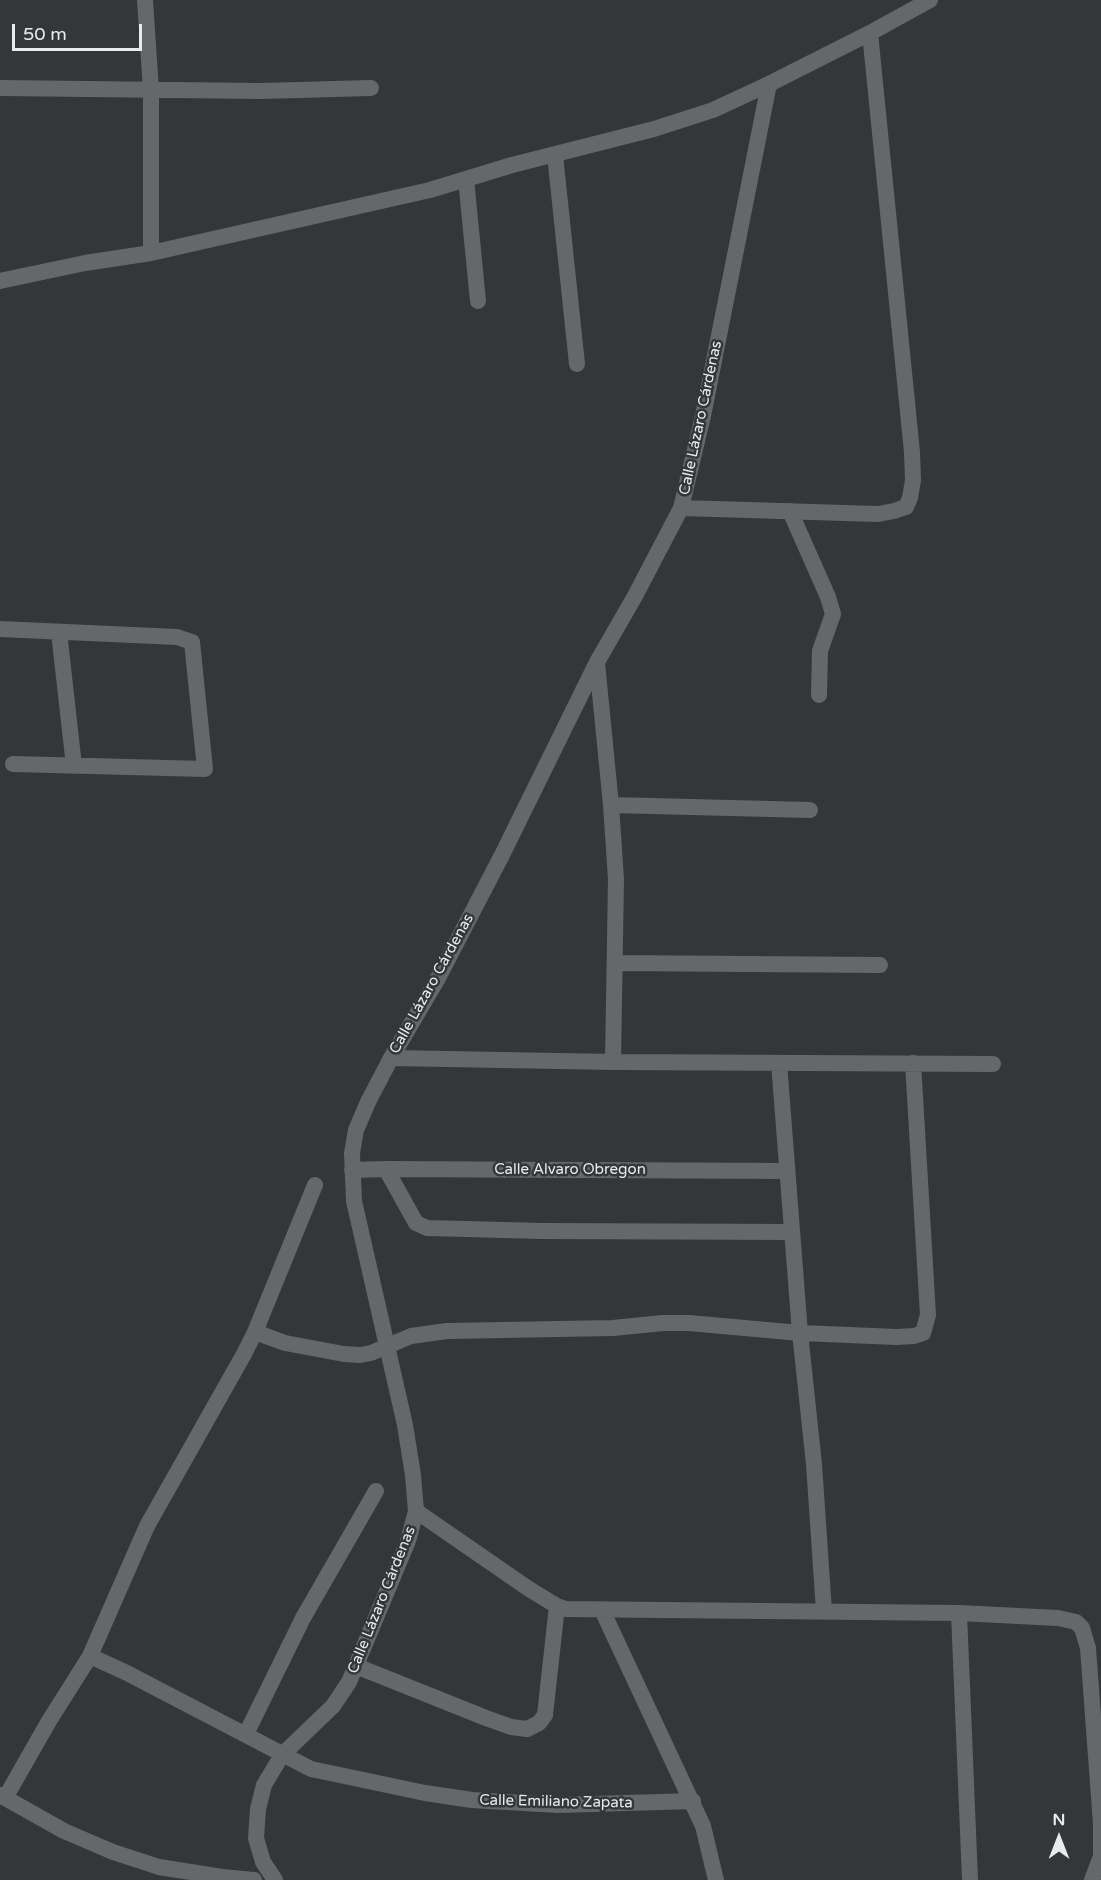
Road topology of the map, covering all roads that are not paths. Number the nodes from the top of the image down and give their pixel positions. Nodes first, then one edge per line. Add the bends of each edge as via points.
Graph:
1 (145, 0) edge
2 (930, 0) edge
3 (870, 33) junction
4 (769, 84) junction
5 (0, 88) edge
6 (371, 88) dead end
7 (151, 90) junction
8 (555, 154) junction
9 (466, 179) junction
10 (151, 253) junction
11 (0, 281) edge
12 (478, 301) dead end
13 (578, 364) dead end
14 (681, 508) junction
15 (790, 511) junction
16 (0, 629) edge
17 (59, 632) junction
18 (597, 662) junction
19 (819, 696) dead end
20 (13, 764) dead end
21 (74, 766) junction
22 (611, 806) junction
23 (810, 810) dead end
24 (616, 963) junction
25 (880, 965) dead end
26 (391, 1058) junction
27 (613, 1062) junction
28 (779, 1063) junction
29 (913, 1063) junction
30 (993, 1064) dead end
31 (386, 1169) junction
32 (352, 1170) junction
33 (787, 1172) junction
34 (315, 1185) dead end
35 (792, 1232) junction
36 (255, 1332) junction
37 (800, 1333) junction
38 (387, 1347) junction
39 (376, 1491) dead end
40 (416, 1511) junction
41 (557, 1606) junction
42 (602, 1610) junction
43 (824, 1611) junction
44 (959, 1612) junction
45 (90, 1656) junction
46 (356, 1666) junction
47 (246, 1734) junction
48 (282, 1755) junction
49 (3, 1796) edge
50 (693, 1801) junction
51 (254, 1880) edge
52 (275, 1880) edge
53 (716, 1880) edge
54 (970, 1880) edge
55 (1092, 1880) edge

1 - 7 street
2 - 3 street
3 - 4 street
3 - 15 street via 912,452 910,498 906,507 878,514
4 - 8 street via 712,110 654,129
4 - 14 street, Calle Lázaro Cárdenas
5 - 7 street
6 - 7 street
7 - 10 street
8 - 9 street
8 - 13 street
9 - 10 street
9 - 12 street
10 - 11 street via 85,262
14 - 15 street
14 - 18 street, Calle Lázaro Cárdenas
15 - 19 street via 833,614 820,651
16 - 17 street
17 - 21 street
17 - 21 street via 192,642 205,769
18 - 22 street
18 - 26 street, Calle Lázaro Cárdenas via 437,980
20 - 21 street
22 - 23 street
22 - 24 street
24 - 25 street
24 - 27 street
26 - 27 street
26 - 32 street, Calle Lázaro Cárdenas via 356,1130
27 - 28 street
28 - 29 street
28 - 33 street
29 - 30 street
29 - 37 street via 928,1315 923,1333 897,1337
31 - 32 street, Calle Alvaro Obregon
31 - 33 street, Calle Alvaro Obregon
31 - 35 street via 416,1223 427,1228
32 - 38 street, Calle Lázaro Cárdenas via 354,1201
33 - 35 street
34 - 36 street
35 - 37 street
36 - 38 street via 285,1343 344,1354 371,1353
36 - 45 street via 147,1526
37 - 38 street via 663,1323 612,1328 447,1331 411,1336
37 - 43 street
38 - 40 street, Calle Lázaro Cárdenas via 405,1425
39 - 47 street via 303,1618
40 - 41 street
40 - 46 street, Calle Lázaro Cárdenas via 408,1541
41 - 42 street
41 - 46 street via 544,1715 527,1729 486,1718
42 - 43 street
42 - 50 street
43 - 44 street
44 - 54 street
44 - 55 street via 1058,1618 1076,1622 1082,1628 1088,1648 1101,1824 1101,1856
45 - 47 street, Calle Emiliano Zapata
45 - 49 street
46 - 48 street, Calle Lázaro Cárdenas via 333,1706
47 - 48 street, Calle Emiliano Zapata
48 - 50 street, Calle Emiliano Zapata via 311,1769 472,1800 558,1804
48 - 52 street, Calle Lázaro Cárdenas via 264,1785 257,1819 256,1838 263,1862
49 - 51 street via 63,1831 113,1852 159,1867
50 - 53 street

